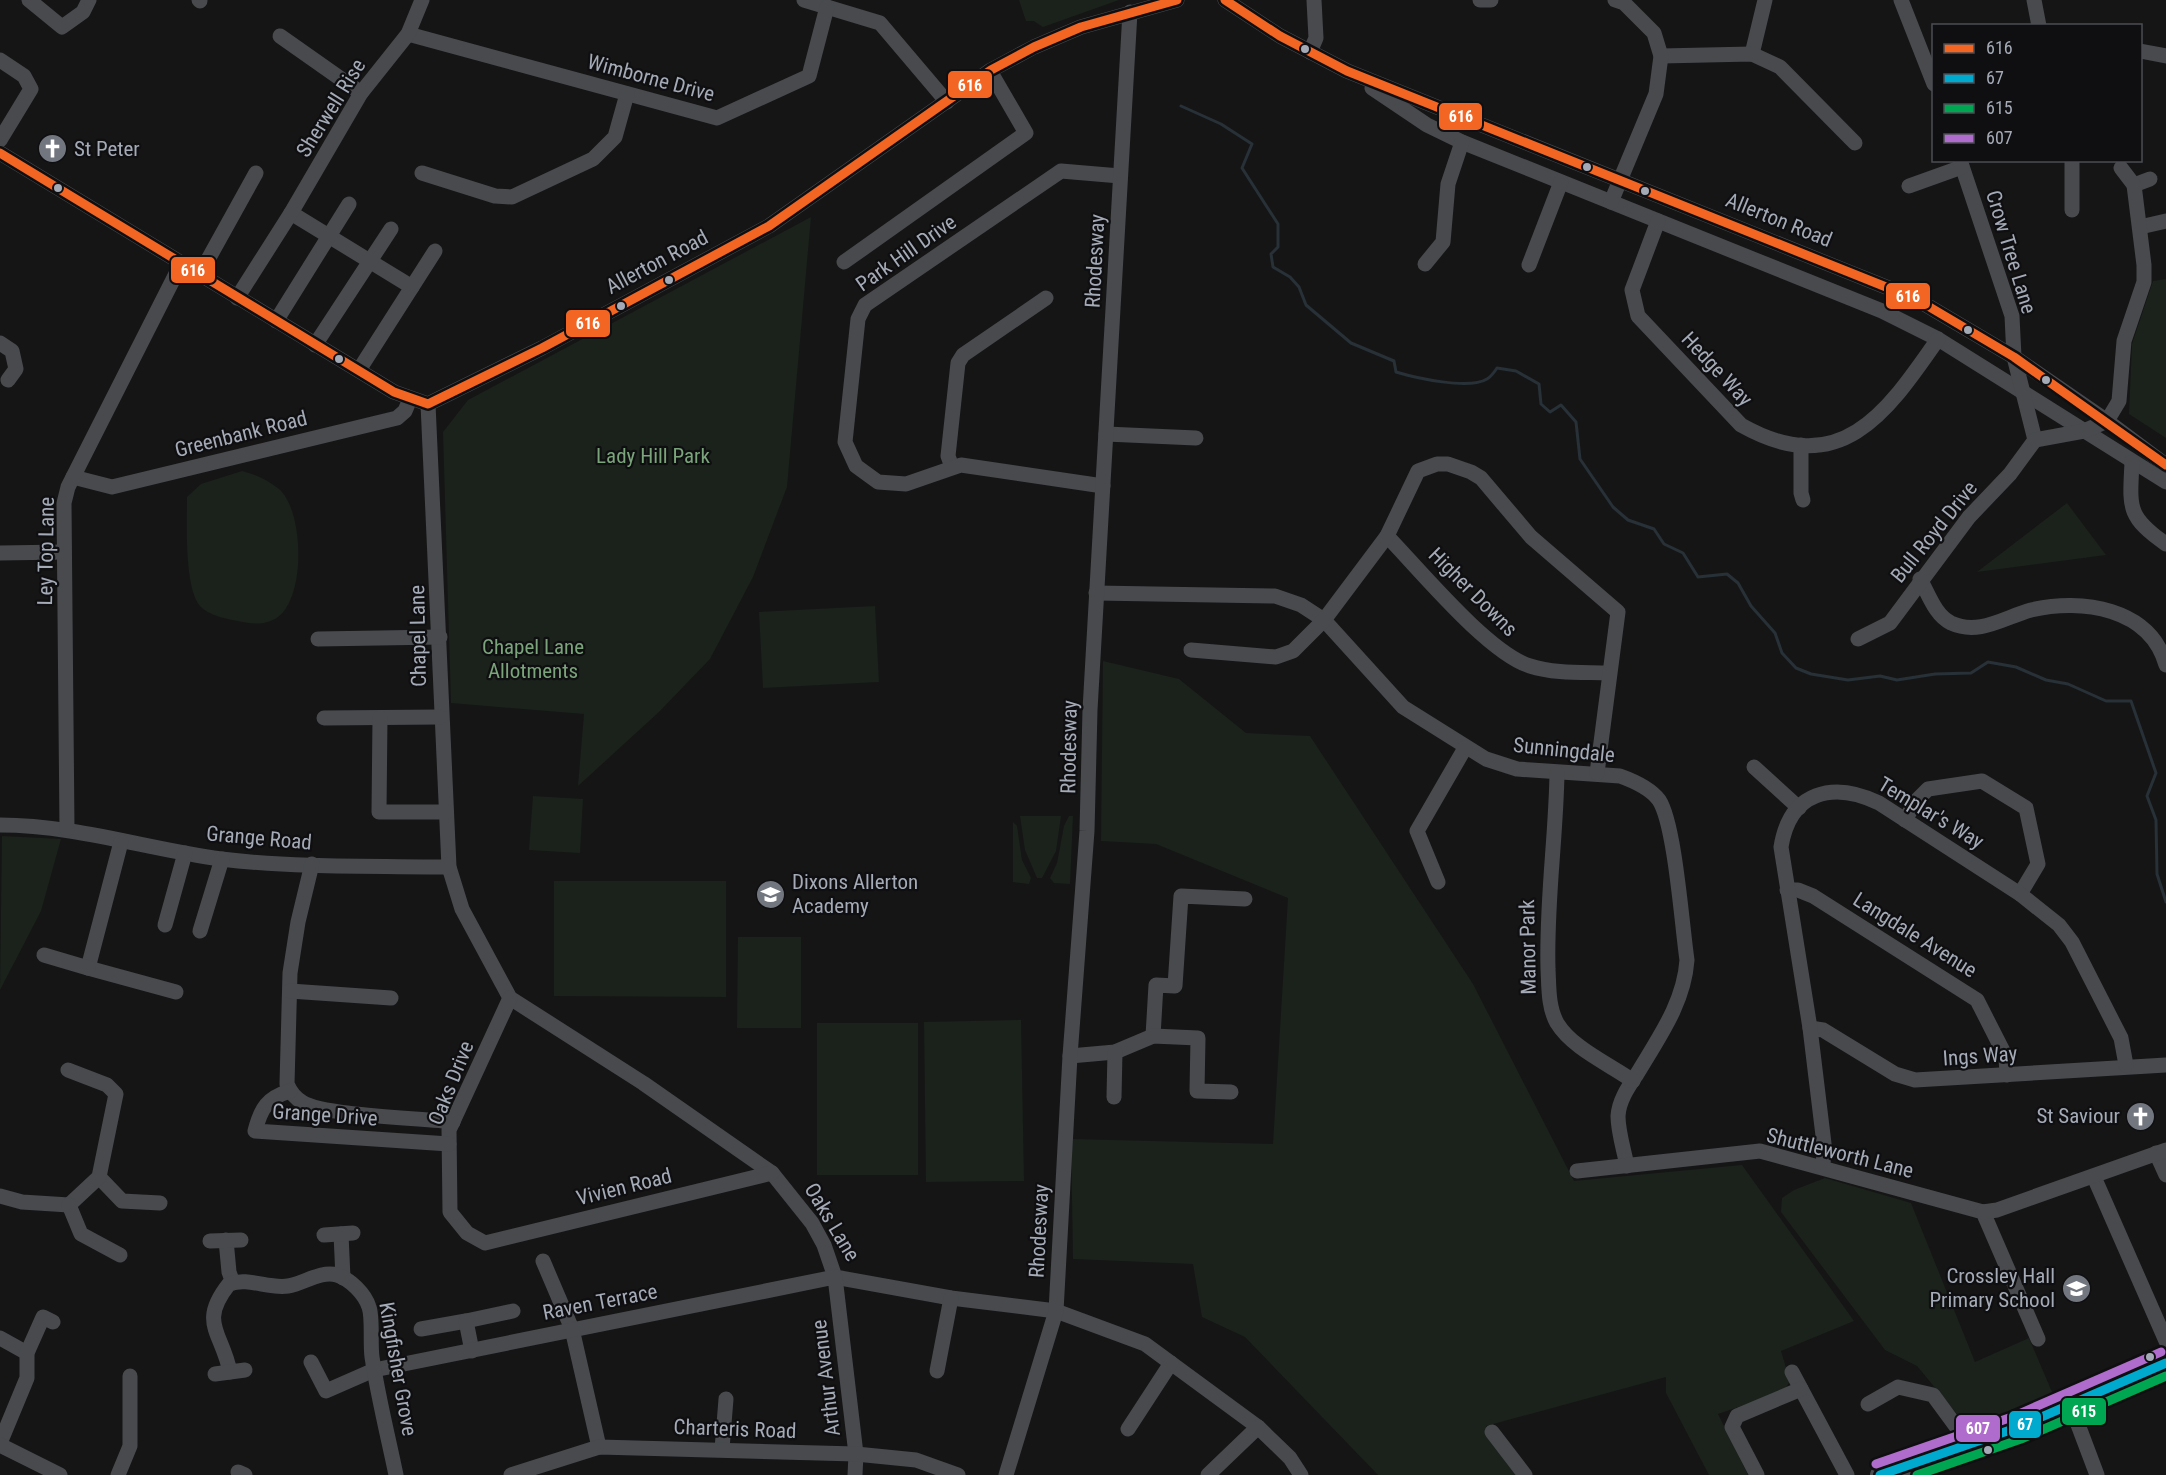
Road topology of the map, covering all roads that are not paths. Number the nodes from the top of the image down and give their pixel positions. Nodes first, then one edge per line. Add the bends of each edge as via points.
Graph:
1 (29, 0) edge
2 (89, 0) edge
3 (422, 0) edge
4 (804, 0) edge
5 (1177, 0) edge
6 (1225, 0) edge
7 (1314, 0) edge
8 (1480, 0) edge
9 (1491, 0) edge
10 (1615, 0) edge
11 (1766, 0) edge
12 (1901, 0) edge
13 (2034, 0) edge
14 (827, 7) junction
15 (1130, 12) junction
16 (2039, 24) edge
17 (408, 34) junction
18 (280, 36) dead end
19 (2142, 51) edge
20 (1310, 52) junction
21 (1752, 54) junction
22 (1661, 56) junction
23 (2166, 56) edge
24 (0, 60) edge
25 (990, 71) junction
26 (1347, 71) junction
27 (1932, 79) edge
28 (361, 93) junction
29 (627, 94) junction
30 (947, 102) junction
31 (0, 140) edge
32 (1462, 142) junction
33 (1855, 143) dead end
34 (2, 159) edge
35 (2072, 162) edge
36 (1961, 164) edge
37 (2121, 168) dead end
38 (256, 173) dead end
39 (422, 173) dead end
40 (1120, 176) junction
41 (1620, 179) junction
42 (2150, 179) dead end
43 (1561, 182) junction
44 (2134, 185) junction
45 (1908, 186) dead end
46 (1611, 201) junction
47 (349, 204) dead end
48 (2072, 210) dead end
49 (291, 213) junction
50 (1658, 220) junction
51 (2166, 221) edge
52 (2140, 227) junction
53 (391, 229) dead end
54 (329, 236) junction
55 (435, 250) dead end
56 (370, 261) junction
57 (844, 262) dead end
58 (181, 264) junction
59 (1425, 264) dead end
60 (1529, 265) dead end
61 (200, 274) junction
62 (412, 287) junction
63 (237, 298) junction
64 (1046, 298) dead end
65 (276, 321) junction
66 (1938, 339) junction
67 (0, 343) edge
68 (315, 345) junction
69 (2014, 357) junction
70 (359, 370) junction
71 (8, 380) dead end
72 (2022, 391) junction
73 (410, 399) junction
74 (428, 404) junction
75 (2107, 421) junction
76 (2084, 430) junction
77 (1106, 434) junction
78 (1196, 438) dead end
79 (2035, 440) junction
80 (1801, 445) junction
81 (2132, 462) junction
82 (2166, 465) edge
83 (952, 467) junction
84 (73, 477) junction
85 (2166, 482) edge
86 (1103, 486) junction
87 (1803, 500) dead end
88 (1387, 536) junction
89 (2166, 544) edge
90 (64, 552) junction
91 (0, 553) edge
92 (1920, 579) junction
93 (1096, 593) junction
94 (1324, 620) junction
95 (440, 637) junction
96 (318, 639) dead end
97 (1858, 639) dead end
98 (1191, 650) dead end
99 (2166, 665) edge
100 (1609, 673) junction
101 (440, 717) junction
102 (324, 718) dead end
103 (380, 718) junction
104 (1465, 748) junction
105 (1754, 767) dead end
106 (1557, 773) junction
107 (1597, 773) junction
108 (1799, 808) junction
109 (446, 812) junction
110 (1905, 819) junction
111 (0, 825) edge
112 (67, 829) junction
113 (121, 842) junction
114 (185, 853) junction
115 (222, 859) junction
116 (312, 864) junction
117 (449, 867) junction
118 (1438, 882) dead end
119 (1787, 890) junction
120 (2020, 894) junction
121 (1245, 899) dead end
122 (165, 925) dead end
123 (200, 931) dead end
124 (44, 956) dead end
125 (88, 968) junction
126 (290, 991) junction
127 (176, 992) dead end
128 (390, 998) dead end
129 (510, 998) junction
130 (1810, 1028) junction
131 (1153, 1036) junction
132 (1115, 1052) junction
133 (1070, 1056) junction
134 (2126, 1065) junction
135 (2166, 1065) edge
136 (68, 1070) dead end
137 (2007, 1075) junction
138 (1633, 1081) junction
139 (290, 1091) junction
140 (1231, 1092) dead end
141 (1114, 1097) dead end
142 (453, 1122) junction
143 (450, 1144) junction
144 (2161, 1151) edge
145 (1627, 1166) junction
146 (1822, 1167) junction
147 (1577, 1172) dead end
148 (772, 1173) junction
149 (2166, 1175) edge
150 (99, 1177) junction
151 (2094, 1177) junction
152 (0, 1196) edge
153 (160, 1203) dead end
154 (69, 1205) junction
155 (1983, 1212) junction
156 (324, 1235) dead end
157 (210, 1241) dead end
158 (485, 1243) joint
159 (120, 1256) dead end
160 (543, 1262) dead end
161 (835, 1277) junction
162 (343, 1278) junction
163 (233, 1283) junction
164 (951, 1298) junction
165 (513, 1311) dead end
166 (1056, 1311) junction
167 (466, 1321) junction
168 (53, 1322) dead end
169 (421, 1329) dead end
170 (572, 1329) junction
171 (0, 1338) edge
172 (2038, 1339) dead end
173 (2166, 1341) edge
174 (472, 1351) junction
175 (27, 1353) junction
176 (311, 1362) dead end
177 (1171, 1363) junction
178 (2166, 1363) edge
179 (375, 1370) junction
180 (937, 1371) dead end
181 (230, 1372) dead end
182 (1792, 1372) dead end
183 (129, 1376) dead end
184 (1801, 1389) junction
185 (726, 1399) dead end
186 (1868, 1404) dead end
187 (2071, 1406) junction
188 (1258, 1427) junction
189 (1128, 1429) dead end
190 (1491, 1432) dead end
191 (0, 1444) edge
192 (1969, 1444) junction
193 (599, 1447) junction
194 (722, 1449) junction
195 (856, 1454) junction
196 (60, 1475) edge
197 (118, 1475) edge
198 (396, 1475) edge
199 (513, 1475) edge
200 (855, 1475) edge
201 (958, 1475) edge
202 (1006, 1475) edge
203 (1208, 1475) edge
204 (1301, 1475) edge
205 (1525, 1475) edge
206 (1757, 1475) edge
207 (1847, 1475) edge
208 (1880, 1475) edge
209 (2097, 1475) edge

1 - 2 street via 62,27 83,12
3 - 17 street, Sherwell Rise
4 - 14 street
5 - 15 street, Allerton Road
6 - 20 street, Allerton Road
7 - 20 street via 1316,38
8 - 9 street
10 - 22 street via 1624,3 1654,33
11 - 21 street
12 - 27 street
13 - 16 street
14 - 29 street, Wimborne Drive via 809,76 717,118
14 - 30 street via 880,22
15 - 25 street, Allerton Road via 1081,27
15 - 40 street, Rhodesway
17 - 28 street, Sherwell Rise
17 - 29 street, Wimborne Drive
18 - 28 street
19 - 23 street
20 - 26 street, Allerton Road
21 - 22 street
21 - 33 street via 1780,67
22 - 41 street via 1656,94
24 - 31 street via 24,76 31,89
25 - 30 street, Allerton Road
25 - 57 street via 1026,133
26 - 32 street, Allerton Road via 1427,125
26 - 41 street, Allerton Road
28 - 49 street, Sherwell Rise
29 - 39 street via 615,137 593,159 512,197 495,196
30 - 74 street, Allerton Road via 769,226 542,348
32 - 43 street, Allerton Road
32 - 59 street via 1448,184 1443,242
34 - 58 street
35 - 48 street
36 - 45 street
36 - 69 street, Crow Tree Lane via 2012,316
37 - 44 street
38 - 61 street
40 - 77 street, Rhodesway
40 - 83 street, Park Hill Drive via 1061,171 865,305 858,319 845,442 856,466 878,482 906,484
41 - 46 street
41 - 69 street, Allerton Road via 1916,299
42 - 44 street
43 - 46 street, Allerton Road
43 - 60 street
44 - 52 street
46 - 50 street, Allerton Road
47 - 54 street
49 - 54 street
49 - 63 street, Sherwell Rise
50 - 66 street, Allerton Road via 1882,311
50 - 80 street, Hedge Way via 1632,290 1638,316 1741,425 1761,436
51 - 52 street
52 - 75 street via 2144,282 2124,341 2119,401
53 - 56 street
54 - 56 street
54 - 65 street
55 - 62 street
56 - 62 street
56 - 68 street
58 - 61 street
58 - 84 street, Ley Top Lane
61 - 63 street
62 - 70 street
63 - 65 street
64 - 83 street via 963,355 958,363 948,456
65 - 68 street
66 - 72 street, Allerton Road
66 - 80 street, Hedge Way via 1875,420 1841,440
67 - 71 street via 12,351 16,369
68 - 70 street
69 - 72 street, Crow Tree Lane
69 - 75 street, Allerton Road
70 - 73 street
72 - 76 street, Allerton Road
72 - 79 street
73 - 74 street
73 - 84 street, Greenbank Road via 397,418 112,487
74 - 95 street, Chapel Lane
75 - 76 street
75 - 82 street, Allerton Road
76 - 79 street
76 - 81 street, Allerton Road
77 - 78 street
77 - 86 street, Rhodesway
79 - 92 street, Bull Royd Drive
80 - 87 street
81 - 85 street, Allerton Road
81 - 89 street via 2130,501 2134,517
83 - 86 street, Park Hill Drive via 961,465
84 - 90 street, Ley Top Lane via 64,503
86 - 93 street, Rhodesway
88 - 94 street
88 - 100 street, Higher Downs via 1486,638 1509,656 1533,667
88 - 100 street via 1418,471 1448,464 1481,478 1532,537 1618,612
90 - 91 street
90 - 112 street, Ley Top Lane
92 - 97 street, Bull Royd Drive via 1890,623
92 - 99 street via 1940,617 1970,628 2032,610 2064,606 2097,607 2119,613 2138,623 2154,640
93 - 94 street, Sunningdale via 1275,596 1301,605
93 - 133 street, Rhodesway via 1086,853
94 - 98 street via 1293,651 1276,657
94 - 104 street, Sunningdale via 1403,707
95 - 96 street
95 - 101 street, Chapel Lane
100 - 107 street
101 - 103 street
101 - 109 street, Chapel Lane
102 - 103 street
103 - 109 street via 379,812
104 - 106 street, Sunningdale via 1503,766
104 - 118 street via 1418,831
105 - 108 street
106 - 107 street, Sunningdale
106 - 138 street, Manor Park via 1548,891 1552,1010 1570,1038
107 - 138 street, Sunningdale via 1636,782 1660,801 1670,831 1687,960 1683,992
108 - 110 street, Templar's Way via 1816,795 1835,790 1858,793
108 - 119 street, Templar's Way via 1784,832 1781,847
109 - 117 street, Chapel Lane
110 - 120 street, Templar's Way
110 - 120 street via 1928,789 1976,780 2022,804 2028,814 2038,864
111 - 112 street, Grange Road
112 - 113 street, Grange Road
113 - 114 street, Grange Road
113 - 125 street
114 - 115 street, Grange Road
114 - 122 street
115 - 116 street, Grange Road
115 - 123 street
116 - 117 street, Grange Road
116 - 126 street, Grange Drive via 298,922
117 - 129 street, Oaks Lane via 462,909
119 - 130 street, Templar's Way
119 - 137 street, Langdale Avenue via 1813,896 1977,1000 2006,1057
120 - 134 street, Templar's Way via 2059,925 2072,942 2121,1038
121 - 131 street via 1181,896 1175,986 1156,985
124 - 125 street
125 - 127 street
126 - 128 street
126 - 139 street, Grange Drive
129 - 142 street, Oaks Drive
129 - 148 street, Oaks Lane via 643,1083
130 - 137 street, Ings Way via 1823,1030 1895,1074 1915,1080
130 - 146 street, Templar's Way via 1825,1152
131 - 132 street
131 - 140 street via 1198,1038 1197,1091
132 - 133 street
132 - 141 street
133 - 166 street, Rhodesway
134 - 135 street, Ings Way
134 - 137 street, Ings Way
136 - 150 street via 107,1085 116,1094
138 - 145 street, Sunningdale via 1621,1101 1618,1116
139 - 142 street, Grange Drive via 302,1102 325,1109
139 - 143 street, Grange Drive via 276,1095 261,1108 255,1131
142 - 143 street, Oaks Drive
143 - 158 street, Oaks Drive via 450,1212 467,1233
144 - 149 street
144 - 151 street, Shuttleworth Lane
145 - 146 street, Shuttleworth Lane via 1760,1152
145 - 147 street, Shuttleworth Lane
146 - 155 street, Shuttleworth Lane
148 - 158 street, Vivien Road
148 - 161 street, Oaks Lane via 812,1223
150 - 153 street via 122,1201
150 - 154 street
151 - 155 street, Shuttleworth Lane
151 - 173 street
152 - 154 street via 22,1202
154 - 159 street via 81,1234
155 - 172 street
156 - 162 street via 347,1234
157 - 163 street via 234,1240 229,1272
160 - 170 street
161 - 164 street, Oaks Lane
161 - 170 street, Raven Terrace
161 - 195 street, Arthur Avenue
162 - 163 street via 323,1275 286,1287 247,1281
162 - 179 street, Kingfisher Grove via 364,1297 370,1309 369,1336
163 - 181 street via 216,1300 212,1320
164 - 166 street, Oaks Lane
164 - 180 street
165 - 167 street
166 - 177 street, Oaks Lane via 1145,1344
166 - 202 street, Rhodesway
167 - 169 street
167 - 174 street
168 - 175 street via 43,1317
170 - 174 street, Raven Terrace
170 - 193 street
171 - 175 street
174 - 179 street, Raven Terrace
175 - 191 street via 27,1378
176 - 179 street, Raven Terrace via 326,1390
177 - 188 street, Oaks Lane
177 - 189 street
178 - 187 main road
179 - 198 street, Kingfisher Grove
182 - 184 street
183 - 197 street via 130,1446
184 - 206 street via 1737,1416 1732,1427
184 - 207 street
185 - 194 street
186 - 192 street via 1898,1387 1934,1395
187 - 192 main road
187 - 209 street
188 - 203 street
188 - 204 street, Oaks Lane via 1290,1458
190 - 205 street
191 - 196 street
192 - 208 main road
193 - 194 street, Charteris Road
193 - 199 street, Charteris Road
194 - 195 street, Charteris Road
195 - 200 street, Arthur Avenue
195 - 201 street, Charteris Road via 916,1460

